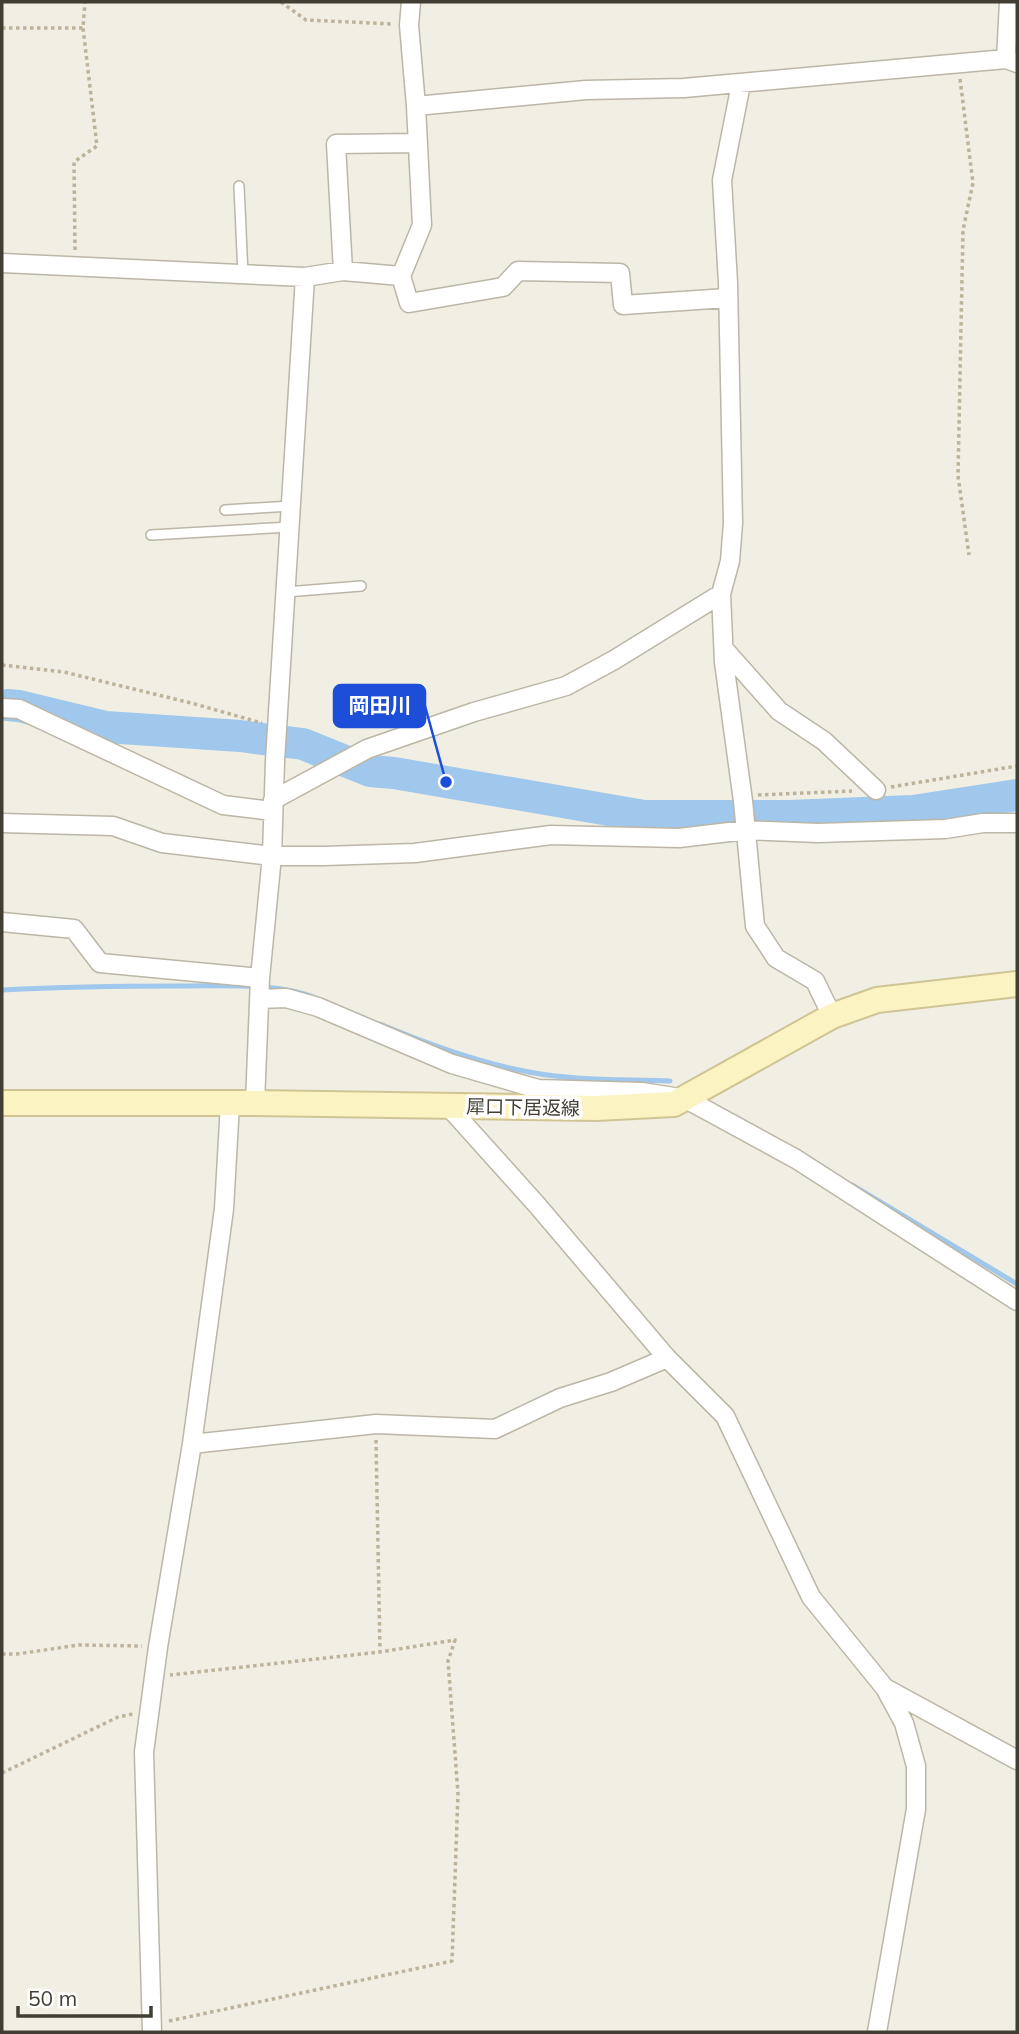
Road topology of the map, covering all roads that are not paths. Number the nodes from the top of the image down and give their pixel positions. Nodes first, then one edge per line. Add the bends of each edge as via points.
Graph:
1 (411, 2) edge
2 (1009, 2) edge
3 (1012, 61) edge
4 (741, 83) junction
5 (416, 106) junction
6 (418, 143) junction
7 (239, 186) dead end
8 (2, 263) edge
9 (343, 271) junction
10 (243, 275) junction
11 (401, 276) junction
12 (305, 277) junction
13 (727, 298) junction
14 (291, 506) junction
15 (225, 510) dead end
16 (290, 527) junction
17 (151, 536) dead end
18 (361, 586) dead end
19 (286, 592) junction
20 (721, 594) junction
21 (724, 649) junction
22 (2, 708) edge
23 (876, 790) dead end
24 (273, 805) junction
25 (2, 823) edge
26 (1017, 823) edge
27 (746, 830) junction
28 (272, 856) junction
29 (2, 922) edge
30 (260, 978) junction
31 (1017, 984) edge
32 (259, 999) junction
33 (832, 1016) junction
34 (686, 1099) junction
35 (2, 1103) edge
36 (255, 1103) junction
37 (230, 1104) junction
38 (448, 1106) junction
39 (1017, 1301) edge
40 (667, 1358) junction
41 (192, 1444) junction
42 (885, 1688) junction
43 (1017, 1760) edge
44 (152, 2028) edge
45 (877, 2032) edge

1 - 5 street
2 - 3 street
3 - 4 street
4 - 5 street via 586,90
4 - 13 street via 722,180
5 - 6 street
6 - 9 street via 336,144
6 - 11 street via 422,225
7 - 10 lane
8 - 10 street
9 - 11 street
9 - 12 street
10 - 12 street
11 - 13 street via 410,303 503,287 518,271 620,273 623,305
12 - 14 street
13 - 20 street via 733,523
14 - 15 lane
14 - 16 street
16 - 17 lane
16 - 19 street
18 - 19 lane
19 - 24 street
20 - 21 street
20 - 24 street via 566,685 367,749
21 - 23 street via 779,711 824,741
21 - 27 street
22 - 24 street via 19,709 223,804
24 - 28 street
25 - 28 street via 113,826 162,843
26 - 27 street via 818,833
27 - 28 street via 679,838 551,835 415,853
27 - 33 street via 755,926 776,958 815,981
28 - 30 street
29 - 30 street via 74,929 100,963
30 - 32 street
31 - 33 main road, 犀口下居返線 via 877,1000
32 - 34 street via 286,998 318,1007 452,1064 538,1089 642,1092
32 - 36 street
33 - 34 main road, 犀口下居返線
34 - 38 main road, 犀口下居返線 via 674,1104 596,1108
34 - 39 street via 796,1159
35 - 37 main road, 犀口下居返線
36 - 37 main road, 犀口下居返線
36 - 38 main road, 犀口下居返線
37 - 41 street via 224,1209
38 - 40 street
40 - 41 street via 560,1398 495,1429 376,1424
40 - 42 street via 725,1416 811,1597
41 - 44 street via 144,1752
42 - 43 street
42 - 45 street via 904,1723 916,1766 916,1809

